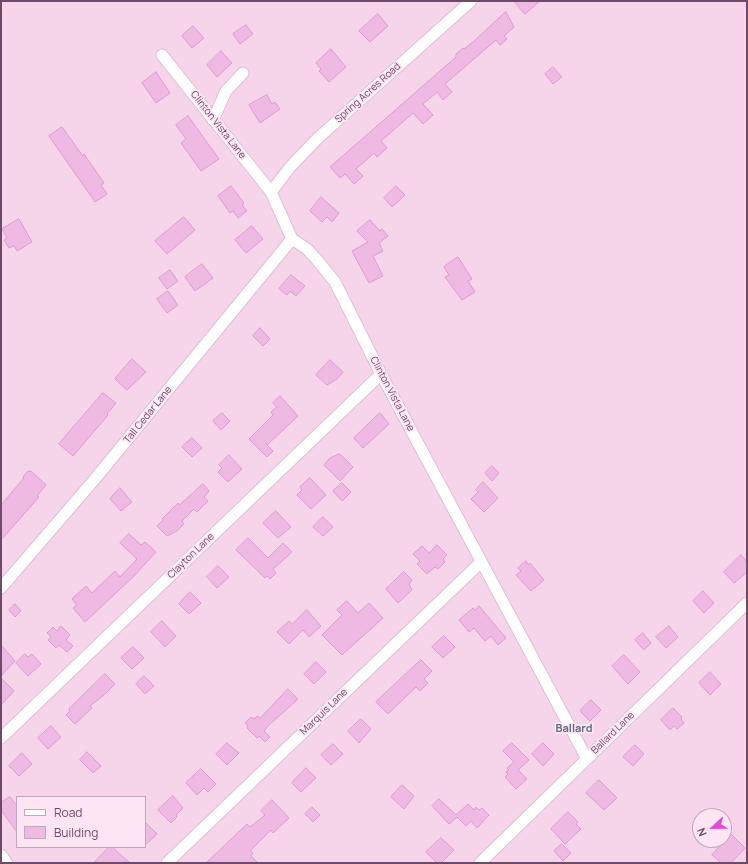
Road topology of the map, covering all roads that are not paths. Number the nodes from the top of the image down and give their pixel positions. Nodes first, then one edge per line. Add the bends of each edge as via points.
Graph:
1 (471, 1) edge
2 (162, 55) dead end
3 (243, 73) dead end
4 (213, 120) junction
5 (271, 192) junction
6 (292, 239) junction
7 (381, 374) junction
8 (481, 562) junction
9 (1, 588) edge
10 (747, 603) edge
11 (1, 738) edge
12 (586, 759) junction
13 (1, 855) edge
14 (7, 863) edge
15 (167, 863) edge
16 (480, 863) edge

1 - 5 street, Spring Acres Road via 318,138
2 - 4 street, Clinton Vista Lane
3 - 4 street via 226,91
4 - 5 street, Clinton Vista Lane
5 - 6 street, Clinton Vista Lane
6 - 7 street, Clinton Vista Lane via 307,249 328,272
6 - 9 street, Tall Cedar Lane via 94,480
7 - 8 street, Clinton Vista Lane
7 - 11 street, Clayton Lane
8 - 12 street, Clinton Vista Lane
8 - 15 street, Marquis Lane
10 - 12 street, Ballard Lane
12 - 16 street, Ballard Lane
13 - 14 street

